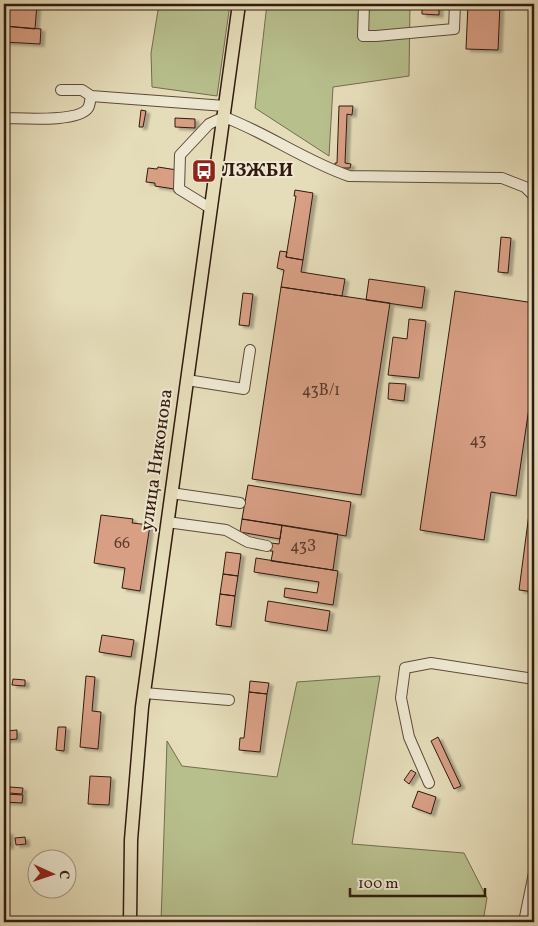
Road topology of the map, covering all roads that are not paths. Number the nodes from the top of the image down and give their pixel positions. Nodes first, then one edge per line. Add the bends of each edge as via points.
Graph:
1 (239, 4) edge
2 (364, 4) edge
3 (455, 4) edge
4 (61, 90) dead end
5 (91, 96) junction
6 (225, 111) junction
7 (4, 118) edge
8 (534, 196) edge
9 (210, 208) junction
10 (250, 350) dead end
11 (187, 380) junction
12 (171, 493) junction
13 (240, 503) dead end
14 (167, 522) junction
15 (268, 546) dead end
16 (534, 679) edge
17 (144, 693) junction
18 (229, 700) dead end
19 (429, 784) dead end
20 (534, 873) edge
21 (130, 922) edge
22 (524, 922) edge

1 - 6 main road, улица Никонова
2 - 3 street via 363,36 454,29
4 - 5 street via 82,90
5 - 6 street
5 - 7 street via 88,109 77,116
6 - 8 street via 349,176 502,178 525,187
6 - 9 main road, улица Никонова
6 - 9 street via 180,155 179,189
9 - 11 main road, улица Никонова
10 - 11 street via 244,389
11 - 12 main road, улица Никонова
12 - 13 street
12 - 14 main road, улица Никонова
14 - 15 street via 226,530 248,542
14 - 17 main road, улица Никонова
16 - 19 street via 431,663 405,668 401,698 409,737
17 - 18 street
17 - 21 main road, улица Никонова via 131,840
20 - 22 street

